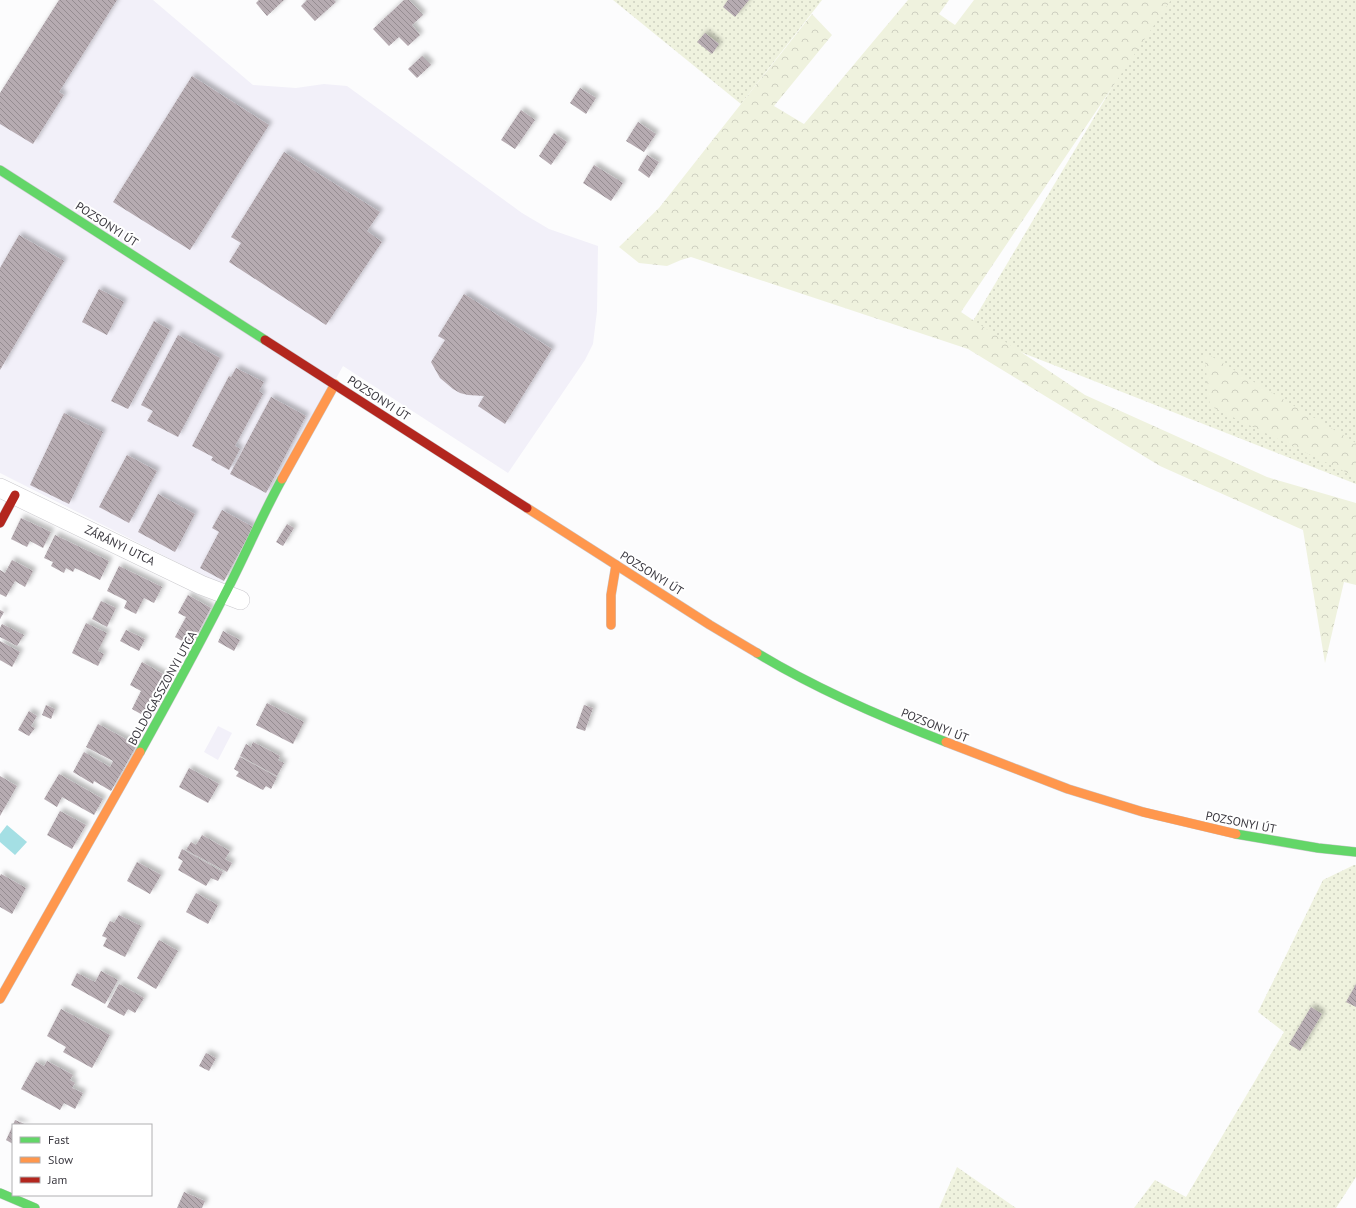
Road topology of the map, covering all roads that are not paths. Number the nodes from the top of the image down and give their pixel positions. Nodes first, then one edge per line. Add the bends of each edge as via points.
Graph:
1 (0, 170) edge
2 (335, 384) junction
3 (8, 491) edge
4 (0, 523) edge
5 (616, 565) junction
6 (233, 598) junction
7 (611, 625) dead end
8 (1356, 852) edge
9 (0, 999) edge
10 (0, 1192) edge
11 (35, 1208) edge

1 - 2 main road, POZSONYI ÚT
2 - 5 main road, POZSONYI ÚT
2 - 6 main road, BOLDOGASSZONYI UTCA via 268,505
3 - 4 main road
3 - 6 street, ZÁRÁNYI UTCA via 194,582
5 - 7 main road via 610,593
5 - 8 main road, POZSONYI ÚT via 788,672 889,720 991,760 1144,812 1228,833
6 - 9 main road, BOLDOGASSZONYI UTCA via 179,682 112,805
10 - 11 main road

